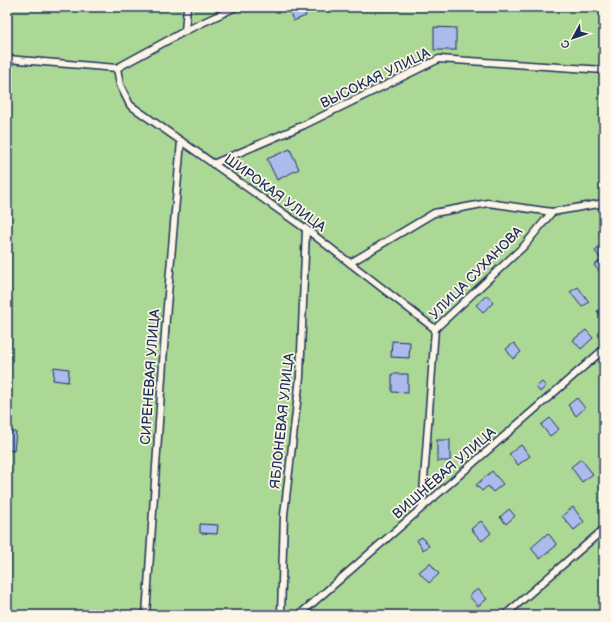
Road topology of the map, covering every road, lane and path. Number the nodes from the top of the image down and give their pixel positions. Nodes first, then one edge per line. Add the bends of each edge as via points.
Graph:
1 (187, 7) edge
2 (236, 7) edge
3 (185, 31) junction
4 (7, 59) edge
5 (117, 68) junction
6 (604, 70) edge
7 (181, 141) junction
8 (213, 164) junction
9 (604, 203) edge
10 (552, 212) junction
11 (306, 229) junction
12 (350, 263) junction
13 (435, 329) junction
14 (604, 349) edge
15 (422, 507) junction
16 (604, 529) edge
17 (146, 615) edge
18 (281, 615) edge
19 (299, 615) edge
20 (505, 615) edge

1 - 3 lane
2 - 3 lane
3 - 5 lane
4 - 5 lane
5 - 7 lane, ШИРОКАЯ УЛИЦА via 120,85 130,105
6 - 8 lane, ВЫСОКАЯ УЛИЦА via 439,59 304,125
7 - 8 lane, ШИРОКАЯ УЛИЦА
7 - 17 lane, СИРЕНЕВАЯ УЛИЦА
8 - 11 lane, ШИРОКАЯ УЛИЦА
9 - 10 lane
10 - 12 lane via 488,203 434,213
10 - 13 lane, УЛИЦА СУХАНОВА via 524,246
11 - 12 lane, ШИРОКАЯ УЛИЦА
11 - 18 lane, ЯБЛОНЕВАЯ УЛИЦА via 300,377 284,515
12 - 13 lane, ШИРОКАЯ УЛИЦА
13 - 15 lane, УЛИЦА СУХАНОВА
14 - 15 lane, ВИШНЁВАЯ УЛИЦА
15 - 19 lane, ВИШНЁВАЯ УЛИЦА
16 - 20 lane

